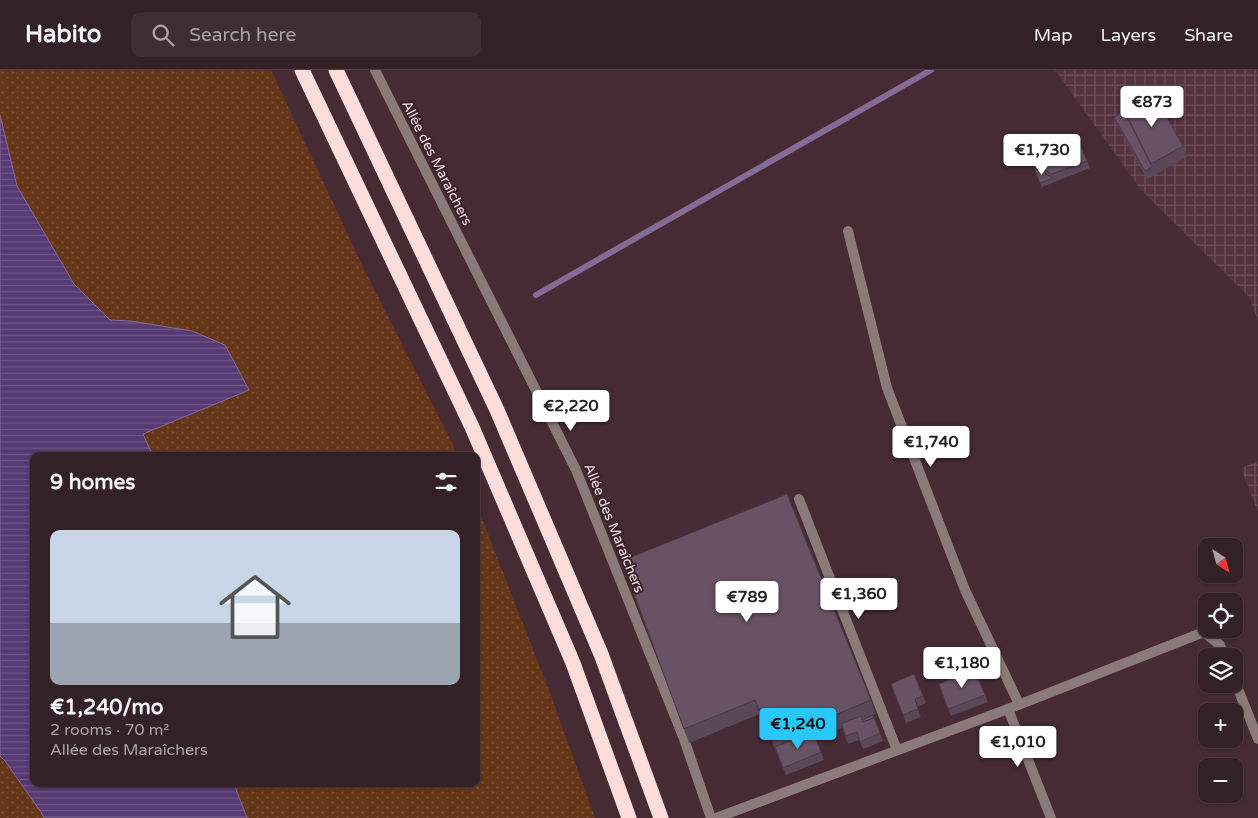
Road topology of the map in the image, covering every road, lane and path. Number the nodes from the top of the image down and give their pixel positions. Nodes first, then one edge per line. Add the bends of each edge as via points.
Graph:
1 (302, 70) edge
2 (336, 70) edge
3 (376, 70) edge
4 (848, 231) dead end
5 (799, 499) dead end
6 (1221, 648) edge
7 (1240, 693) edge
8 (1019, 704) junction
9 (1008, 709) junction
10 (1258, 739) edge
11 (897, 750) junction
12 (629, 818) edge
13 (661, 818) edge
14 (711, 818) edge
15 (716, 818) edge
16 (1051, 818) edge

1 - 12 highway via 472,427 573,663
2 - 13 highway via 497,410 601,654
3 - 14 street, Allée des Maraîchers via 576,470 684,739
4 - 8 street via 887,388 965,590
5 - 11 street
6 - 8 street via 1204,632
7 - 10 street
8 - 9 street
9 - 11 street
9 - 16 street
11 - 15 street

